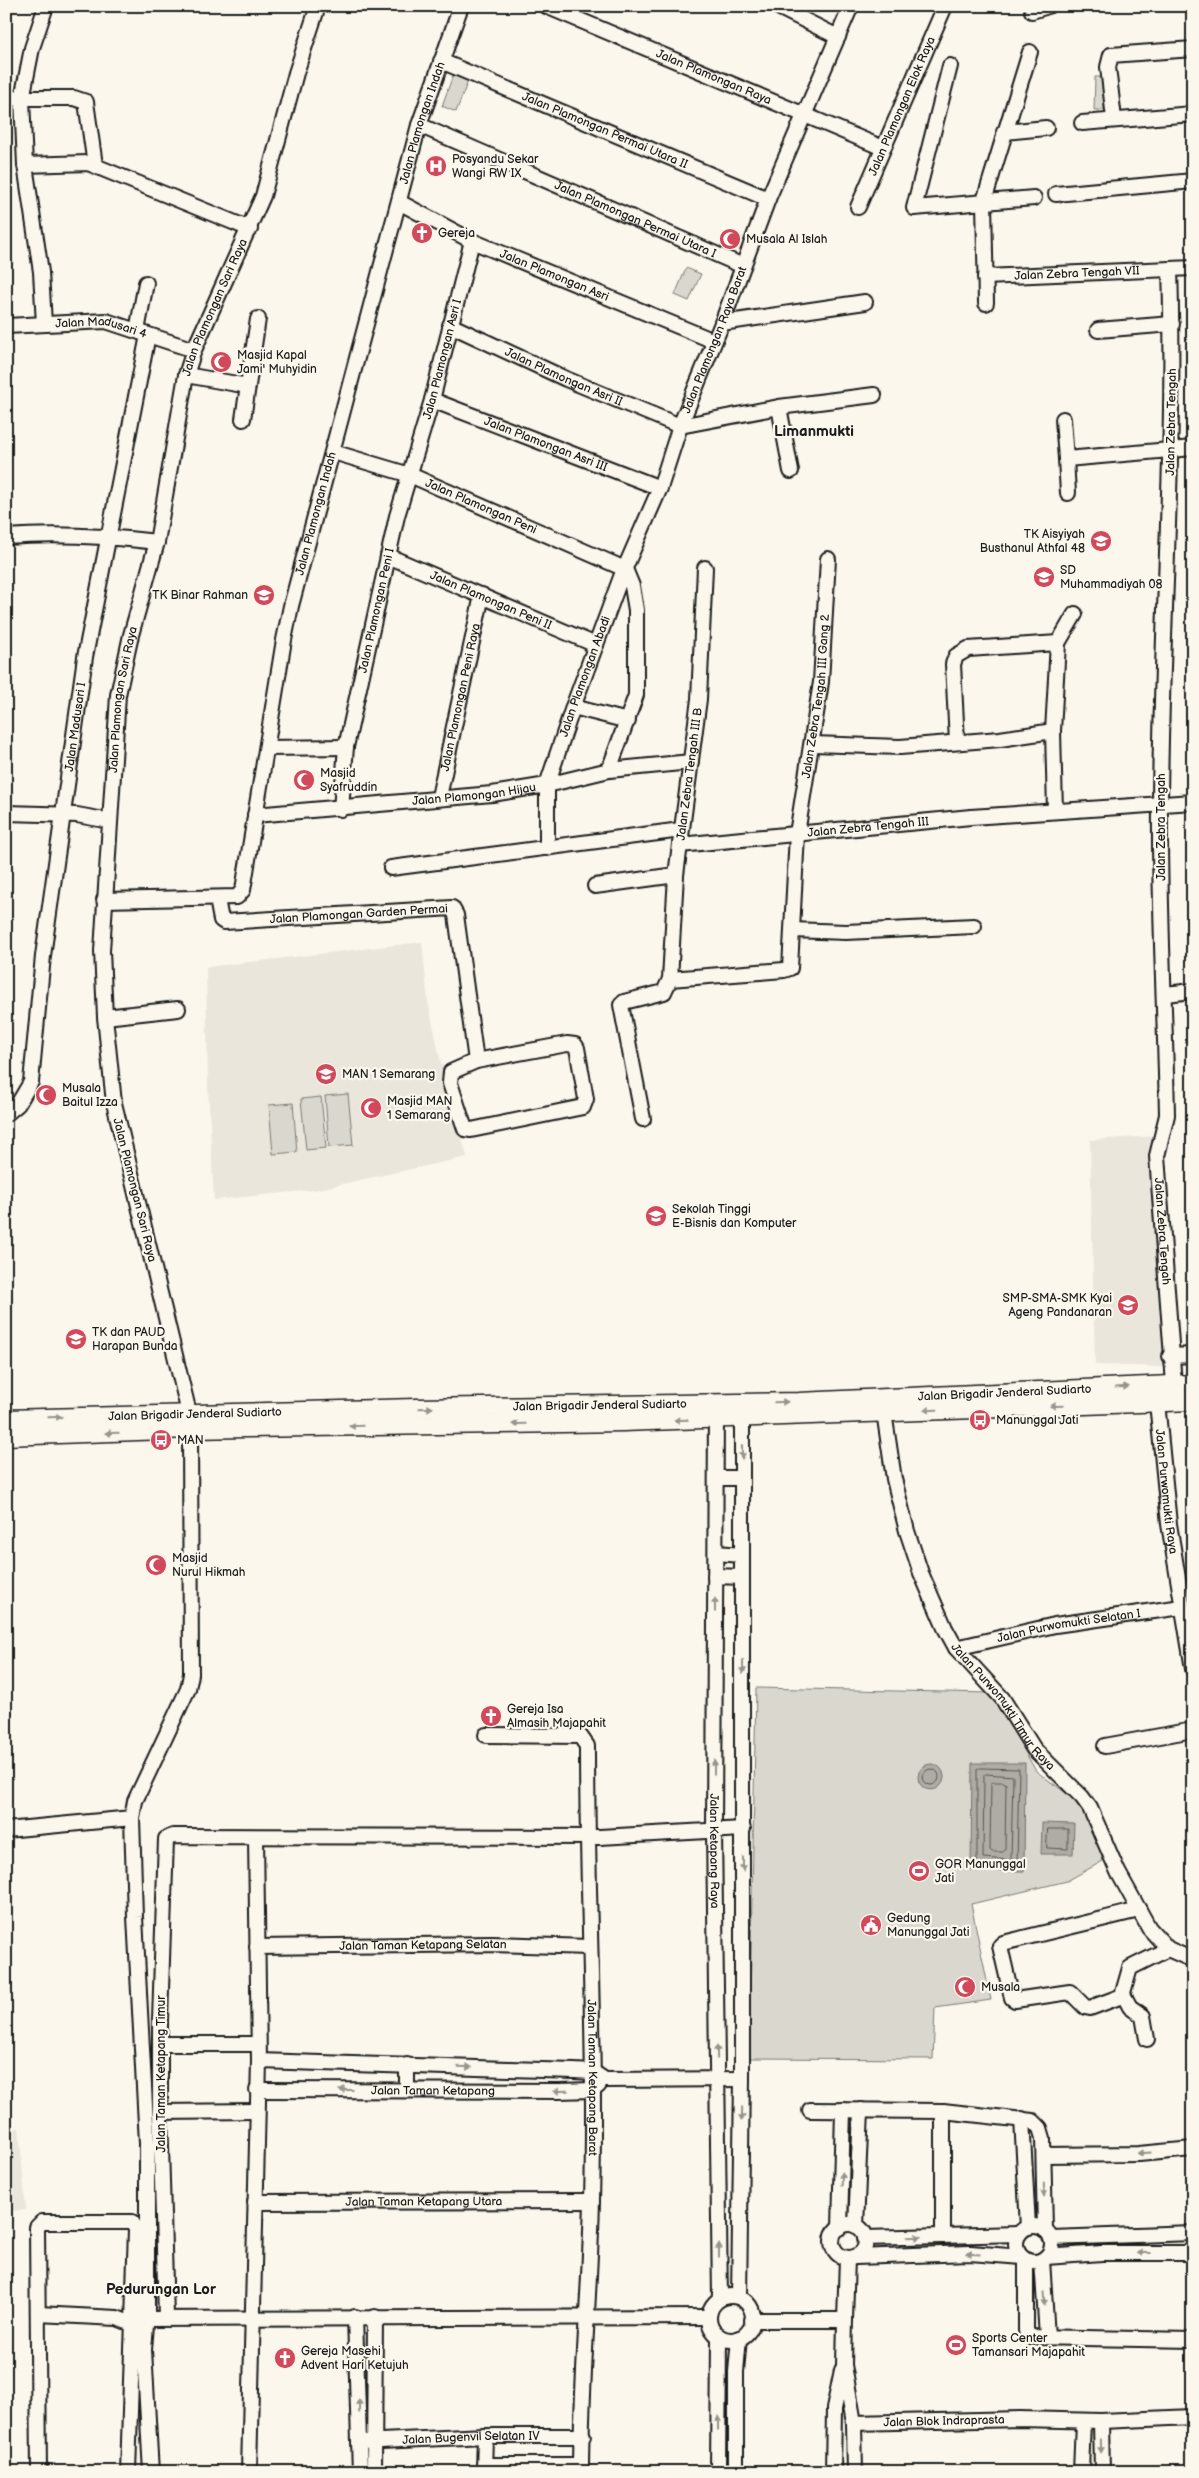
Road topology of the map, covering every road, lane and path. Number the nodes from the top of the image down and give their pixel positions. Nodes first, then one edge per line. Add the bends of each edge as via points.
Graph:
1 (46, 6) edge
2 (318, 6) edge
3 (461, 6) edge
4 (546, 6) edge
5 (776, 6) edge
6 (851, 6) edge
7 (945, 6) edge
8 (1048, 6) edge
9 (1032, 11) dead end
10 (838, 37) junction
11 (1193, 49) edge
12 (1030, 52) dead end
13 (440, 61) junction
14 (950, 66) dead end
15 (6, 98) edge
16 (22, 99) junction
17 (1193, 114) edge
18 (802, 115) junction
19 (1114, 119) junction
20 (1082, 123) dead end
21 (419, 125) junction
22 (1046, 128) dead end
23 (1004, 132) junction
24 (883, 148) junction
25 (25, 165) junction
26 (95, 165) junction
27 (1193, 181) edge
28 (1056, 194) dead end
29 (1034, 198) dead end
30 (768, 199) junction
31 (984, 201) junction
32 (399, 202) junction
33 (858, 207) dead end
34 (250, 229) junction
35 (472, 241) junction
36 (743, 266) junction
37 (1193, 268) edge
38 (1170, 269) junction
39 (985, 277) junction
40 (146, 283) dead end
41 (865, 302) dead end
42 (986, 303) dead end
43 (258, 319) dead end
44 (722, 323) junction
45 (44, 324) junction
46 (1172, 324) junction
47 (450, 325) junction
48 (6, 326) edge
49 (1098, 330) dead end
50 (142, 333) junction
51 (714, 341) junction
52 (194, 350) junction
53 (186, 375) junction
54 (248, 386) junction
55 (874, 395) dead end
56 (432, 400) junction
57 (779, 407) junction
58 (243, 419) dead end
59 (1063, 419) dead end
60 (680, 426) junction
61 (1193, 448) edge
62 (1171, 450) junction
63 (333, 452) junction
64 (1066, 459) junction
65 (791, 471) dead end
66 (410, 475) junction
67 (660, 488) junction
68 (1068, 493) dead end
69 (6, 537) edge
70 (110, 537) junction
71 (158, 542) junction
72 (388, 556) junction
73 (828, 559) dead end
74 (705, 568) dead end
75 (625, 569) junction
76 (482, 595) junction
77 (1075, 614) dead end
78 (1058, 643) junction
79 (596, 645) junction
80 (573, 707) junction
81 (628, 721) junction
82 (1053, 730) junction
83 (956, 742) junction
84 (813, 744) junction
85 (346, 747) junction
86 (267, 748) junction
87 (691, 762) junction
88 (609, 770) junction
89 (547, 785) junction
90 (439, 797) junction
91 (1193, 802) edge
92 (1160, 805) junction
93 (341, 809) junction
94 (1055, 811) junction
95 (6, 813) edge
96 (255, 815) junction
97 (76, 816) junction
98 (110, 821) junction
99 (681, 830) junction
100 (797, 834) junction
101 (680, 844) junction
102 (547, 848) junction
103 (390, 868) dead end
104 (676, 875) junction
105 (595, 886) dead end
106 (217, 899) junction
107 (104, 900) junction
108 (974, 926) dead end
109 (792, 930) junction
110 (670, 979) junction
111 (1193, 991) edge
112 (1165, 994) junction
113 (178, 1009) dead end
114 (105, 1017) junction
115 (476, 1061) junction
116 (6, 1114) edge
117 (643, 1119) dead end
118 (1193, 1355) edge
119 (1170, 1356) junction
120 (1174, 1384) junction
121 (1193, 1384) edge
122 (1193, 1401) edge
123 (1157, 1402) junction
124 (742, 1410) junction
125 (716, 1411) junction
126 (884, 1412) junction
127 (6, 1419) edge
128 (190, 1421) junction
129 (6, 1436) edge
130 (716, 1478) junction
131 (742, 1478) junction
132 (716, 1553) junction
133 (742, 1555) junction
134 (716, 1576) junction
135 (742, 1577) junction
136 (1182, 1607) junction
137 (956, 1648) junction
138 (1193, 1669) edge
139 (1193, 1730) edge
140 (486, 1736) dead end
141 (1104, 1746) dead end
142 (132, 1818) junction
143 (743, 1829) junction
144 (6, 1830) edge
145 (714, 1831) junction
146 (256, 1837) junction
147 (587, 1837) junction
148 (1139, 1910) junction
149 (257, 1947) junction
150 (589, 1947) junction
151 (1168, 1949) junction
152 (1193, 1960) edge
153 (1123, 1994) junction
154 (1147, 2039) dead end
155 (160, 2044) junction
156 (258, 2044) junction
157 (259, 2061) junction
158 (407, 2066) junction
159 (439, 2066) junction
160 (593, 2072) junction
161 (742, 2078) junction
162 (605, 2080) junction
163 (718, 2080) junction
164 (258, 2090) junction
165 (407, 2090) junction
166 (439, 2090) junction
167 (593, 2090) junction
168 (810, 2110) dead end
169 (843, 2110) junction
170 (861, 2110) junction
171 (257, 2111) junction
172 (943, 2111) junction
173 (160, 2112) junction
174 (1022, 2119) junction
175 (1193, 2149) edge
176 (1044, 2155) junction
177 (592, 2201) junction
178 (255, 2202) junction
179 (856, 2226) junction
180 (840, 2228) junction
181 (1023, 2231) junction
182 (1193, 2233) edge
183 (1048, 2234) junction
184 (944, 2236) junction
185 (865, 2238) junction
186 (1193, 2253) edge
187 (851, 2257) junction
188 (1044, 2258) junction
189 (1024, 2259) junction
190 (739, 2297) junction
191 (720, 2298) junction
192 (132, 2311) junction
193 (38, 2314) junction
194 (166, 2317) junction
195 (253, 2317) junction
196 (355, 2317) junction
197 (375, 2317) junction
198 (587, 2317) junction
199 (709, 2317) junction
200 (117, 2318) junction
201 (146, 2319) junction
202 (752, 2320) junction
203 (845, 2320) junction
204 (131, 2325) junction
205 (719, 2336) junction
206 (1047, 2337) junction
207 (739, 2338) junction
208 (1193, 2340) edge
209 (844, 2365) junction
210 (719, 2371) junction
211 (736, 2372) junction
212 (834, 2409) junction
213 (1193, 2417) edge
214 (1101, 2420) junction
215 (1082, 2421) junction
216 (853, 2422) junction
217 (834, 2434) junction
218 (485, 2436) junction
219 (583, 2436) junction
220 (375, 2441) junction
221 (360, 2442) junction
222 (581, 2468) edge
223 (484, 2469) edge
224 (39, 2472) edge
225 (128, 2472) edge
226 (151, 2472) edge
227 (249, 2472) edge
228 (360, 2472) edge
229 (374, 2472) edge
230 (718, 2472) edge
231 (736, 2472) edge
232 (833, 2472) edge
233 (855, 2472) edge
234 (1081, 2472) edge
235 (1102, 2472) edge

1 - 16 street via 32,48
2 - 34 street, Jalan Plamongan Sari Raya via 296,73 263,196
3 - 13 street, Jalan Plamongan Indah
4 - 18 street, Jalan Plamongan Raya
5 - 10 street
6 - 10 street, Jalan Plamongan Raya Barat
7 - 24 street, Jalan Plamongan Elok Raya
8 - 9 street
10 - 18 street, Jalan Plamongan Raya Barat
11 - 19 street via 1111,55 1108,67
12 - 23 street
13 - 21 street, Jalan Plamongan Indah
13 - 30 street, Jalan Plamongan Permai Utara II
14 - 31 street via 914,208
15 - 16 street
16 - 25 street
16 - 26 street via 74,98 86,102
17 - 19 street
18 - 24 street, Jalan Plamongan Raya
18 - 30 street, Jalan Plamongan Raya Barat
19 - 20 street
21 - 32 street, Jalan Plamongan Indah
21 - 36 street, Jalan Plamongan Permai Utara I
22 - 23 street
23 - 31 street
24 - 33 street, Jalan Plamongan Elok Raya
25 - 26 street
25 - 45 street via 41,272
26 - 34 street
27 - 28 street
29 - 31 street
30 - 36 street, Jalan Plamongan Raya Barat
31 - 39 street
32 - 35 street, Jalan Plamongan Asri
32 - 63 street, Jalan Plamongan Indah
34 - 52 street, Jalan Plamongan Sari Raya
35 - 47 street, Jalan Plamongan Asri I
35 - 51 street, Jalan Plamongan Asri
36 - 44 street, Jalan Plamongan Raya Barat
37 - 38 street, Jalan Zebra Tengah VII
38 - 39 street, Jalan Zebra Tengah VII
38 - 46 street, Jalan Zebra Tengah
39 - 42 street
40 - 50 street, Jalan Madusari I
41 - 44 street
43 - 54 street
44 - 51 street, Jalan Plamongan Raya Barat
45 - 48 street, Jalan Madusari 4
45 - 50 street, Jalan Madusari 4 via 106,321
46 - 49 street
46 - 62 street, Jalan Zebra Tengah
47 - 56 street, Jalan Plamongan Asri I
47 - 60 street, Jalan Plamongan Asri II
50 - 52 street, Jalan Madusari 4
50 - 70 street, Jalan Madusari I
51 - 60 street, Jalan Plamongan Raya Barat
52 - 53 street, Jalan Plamongan Sari Raya
53 - 54 street
53 - 71 street, Jalan Plamongan Sari Raya
54 - 58 street
55 - 57 street
56 - 66 street, Jalan Plamongan Asri I
56 - 67 street, Jalan Plamongan Asri III
57 - 60 street
57 - 65 street
59 - 64 street
60 - 67 street, Jalan Plamongan Abadi
61 - 62 street
62 - 64 street
62 - 92 street, Jalan Zebra Tengah
63 - 66 street, Jalan Plamongan Peni
63 - 86 street, Jalan Plamongan Indah via 287,623
64 - 68 street
66 - 72 street, Jalan Plamongan Peni I
66 - 75 street, Jalan Plamongan Peni
67 - 75 street, Jalan Plamongan Abadi
69 - 70 street
70 - 71 street
70 - 97 street, Jalan Madusari I via 85,657
71 - 98 street, Jalan Plamongan Sari Raya via 118,695
72 - 76 street, Jalan Plamongan Peni II
72 - 85 street, Jalan Plamongan Peni I
73 - 84 street, Jalan Zebra Tengah III Gang 2 via 821,682
74 - 87 street, Jalan Zebra Tengah III B via 699,699
75 - 79 street, Jalan Plamongan Abadi
75 - 81 street via 636,610 636,695
76 - 79 street, Jalan Plamongan Peni II
76 - 90 street, Jalan Plamongan Peni Raya
77 - 78 street
78 - 82 street
78 - 83 street via 968,649 956,656 953,664
79 - 80 street, Jalan Plamongan Abadi
80 - 81 street
80 - 89 street, Jalan Plamongan Abadi
81 - 88 street
82 - 83 street
82 - 94 street
83 - 84 street via 900,747
84 - 100 street, Jalan Zebra Tengah III Gang 2
85 - 86 street
85 - 93 street, Jalan Plamongan Peni I
86 - 96 street, Jalan Plamongan Indah
87 - 88 street, Jalan Plamongan Hijau
87 - 99 street, Jalan Zebra Tengah III B
88 - 89 street, Jalan Plamongan Hijau
89 - 90 street, Jalan Plamongan Hijau via 492,794
89 - 102 street, Jalan Plamongan Abadi
90 - 93 street, Jalan Plamongan Hijau
91 - 92 street, Jalan Zebra Tengah III
92 - 94 street, Jalan Zebra Tengah III
92 - 112 street, Jalan Zebra Tengah
93 - 96 street, Jalan Plamongan Hijau
94 - 100 street, Jalan Zebra Tengah III
95 - 97 street
96 - 106 street, Jalan Plamongan Indah via 243,890 237,897
97 - 98 street
97 - 116 street, Jalan Madusari I via 43,956 31,1082 18,1104
98 - 107 street, Jalan Plamongan Sari Raya
99 - 101 street, Jalan Zebra Tengah III B
99 - 102 street
100 - 101 street, Jalan Zebra Tengah III
100 - 109 street, Jalan Zebra Tengah III Gang 2
101 - 104 street, Jalan Zebra Tengah III B
102 - 103 street
104 - 105 street
104 - 110 street, Jalan Zebra Tengah III B
106 - 107 street, Jalan Plamongan Indah
106 - 115 street, Jalan Plamongan Garden Permai via 224,922 452,908 456,915
107 - 114 street, Jalan Plamongan Sari Raya
108 - 109 street via 846,932
109 - 110 street, Jalan Zebra Tengah III Gang 2 via 790,964 784,970
110 - 117 street via 664,992 621,1005
111 - 112 street
112 - 119 street, Jalan Zebra Tengah via 1167,1115 1157,1156
113 - 114 street
114 - 128 street, Jalan Plamongan Sari Raya via 119,1128
115 - 115 street via 572,1044 577,1048 586,1099 579,1109 467,1130 463,1127 450,1075 454,1070
118 - 119 street
119 - 120 street, Jalan Zebra Tengah
120 - 121 main road, Jalan Brigadir Jenderal Sudiarto
124 -> 120 main road, Jalan Brigadir Jenderal Sudiarto
122 - 123 main road, Jalan Brigadir Jenderal Sudiarto
123 -> 126 main road, Jalan Brigadir Jenderal Sudiarto
123 - 136 street, Jalan Purwomukti Raya via 1166,1500
124 - 125 main road, Jalan Brigadir Jenderal Sudiarto
124 - 126 main road, Jalan Brigadir Jenderal Sudiarto
124 -> 131 street
125 - 128 main road, Jalan Brigadir Jenderal Sudiarto via 613,1422
125 - 130 street, Jalan Ketapang Raya
126 - 137 street, Jalan Purwomukti Timur Raya via 894,1479 907,1531 936,1611
127 -> 128 main road, Jalan Brigadir Jenderal Sudiarto
128 -> 129 main road, Jalan Brigadir Jenderal Sudiarto
128 - 142 street, Jalan Plamongan Sari Raya via 191,1662 188,1689 138,1794
130 - 131 street
130 - 132 street, Jalan Ketapang Raya
131 - 133 street
132 - 133 street
132 - 134 street, Jalan Ketapang Raya
133 - 135 street
134 - 135 street
145 -> 134 street, Jalan Ketapang Raya
135 -> 143 street
136 - 137 street, Jalan Purwomukti Selatan I via 1055,1625
136 - 138 street, Jalan Purwomukti Raya
137 - 148 street, Jalan Purwomukti Timur Raya via 1002,1698 1034,1749 1090,1808
139 - 141 street
140 - 147 street, Jalan Taman Ketapang Barat via 583,1738 587,1746
142 - 144 street
142 - 201 street, Jalan Plamongan Sari Raya via 147,2143
143 - 145 street
143 -> 161 street
145 - 147 street
163 -> 145 street, Jalan Ketapang Raya
146 - 147 street
146 - 149 street
146 - 155 street, Jalan Taman Ketapang Timur via 173,1836 166,1839
147 - 150 street, Jalan Taman Ketapang Barat
148 - 151 street, Jalan Purwomukti Timur Raya via 1149,1928
148 - 153 street via 1018,1938 1000,1946 1013,1999 1070,1992 1082,2005 1090,2008
149 - 150 street, Jalan Taman Ketapang Selatan via 492,1944
149 - 156 street
150 - 160 street, Jalan Taman Ketapang Barat
151 - 152 street, Jalan Purwomukti Timur Raya
151 - 153 street via 1130,1968
153 - 154 street via 1130,2007 1144,2016
155 - 156 street
155 - 173 street, Jalan Taman Ketapang Timur
156 - 157 street
157 - 158 street, Jalan Taman Ketapang
157 - 164 street
158 - 159 street, Jalan Taman Ketapang
158 - 165 street
159 -> 160 street, Jalan Taman Ketapang
159 - 166 street
160 - 162 street
160 - 167 street, Jalan Taman Ketapang Barat
161 - 163 street
161 -> 190 street
162 - 163 street
162 - 167 street
191 -> 163 street, Jalan Ketapang Raya
165 -> 164 street, Jalan Taman Ketapang
164 - 171 street
165 - 166 street, Jalan Taman Ketapang
167 -> 166 street, Jalan Taman Ketapang
167 - 177 street, Jalan Taman Ketapang Barat
168 - 169 street
169 - 170 street
180 -> 169 street
170 - 172 street
170 - 179 street
171 - 173 street
171 - 178 street
172 - 174 street
172 - 184 street
173 - 194 street, Jalan Taman Ketapang Timur
174 - 176 street via 1033,2121 1040,2128
174 - 181 street
175 -> 176 street via 1139,2154
176 -> 183 street
177 - 178 street, Jalan Taman Ketapang Utara
177 - 198 street, Jalan Taman Ketapang Barat
178 - 195 street
179 - 180 street
179 - 185 street
180 - 187 street via 833,2237 833,2248 842,2257
181 - 183 street via 1037,2226
181 - 184 street
181 - 189 street via 1016,2246
182 - 183 street
183 - 188 street via 1051,2248
185 -> 184 street
185 - 187 street via 863,2251
186 -> 188 street via 1102,2253
189 -> 187 street via 970,2253
187 - 203 street
188 - 189 street
188 -> 206 street
189 - 206 street via 1026,2333 1031,2338
190 - 191 street
190 - 202 street via 748,2304
191 - 199 street
192 - 193 street via 136,2229 133,2223 42,2222 37,2227
192 - 200 street
192 - 201 street
192 - 204 street
193 - 200 street
193 - 224 street
194 - 195 street
194 - 201 street
195 - 196 street
195 - 227 street
196 - 197 street
221 -> 196 street
197 - 198 street
197 - 220 street
198 - 199 street
198 - 219 street, Jalan Taman Ketapang Barat
199 - 205 street via 712,2329
200 - 204 street
201 - 204 street
201 - 226 street, Jalan Plamongan Sari Raya via 144,2350
202 - 203 street
202 - 207 street via 748,2330
203 - 209 street
204 - 225 street
205 - 207 street
205 - 210 street
206 - 208 street
207 - 211 street
209 - 212 street
209 - 216 street
210 - 211 street
230 -> 210 street
211 - 231 street
212 - 216 street
212 - 217 street
213 - 214 street, Jalan Blok Indraprasta
214 - 215 street, Jalan Blok Indraprasta
214 -> 235 street
215 - 216 street, Jalan Blok Indraprasta
215 - 234 street
216 - 217 street
216 - 233 street
217 - 232 street
218 - 219 street, Jalan Bugenvil Selatan IV
218 - 220 street, Jalan Bugenvil Selatan IV
218 - 223 street
219 - 222 street, Jalan Taman Ketapang Barat
220 - 221 street, Jalan Bugenvil Selatan IV
220 - 229 street
221 - 228 street
222 - 223 street

